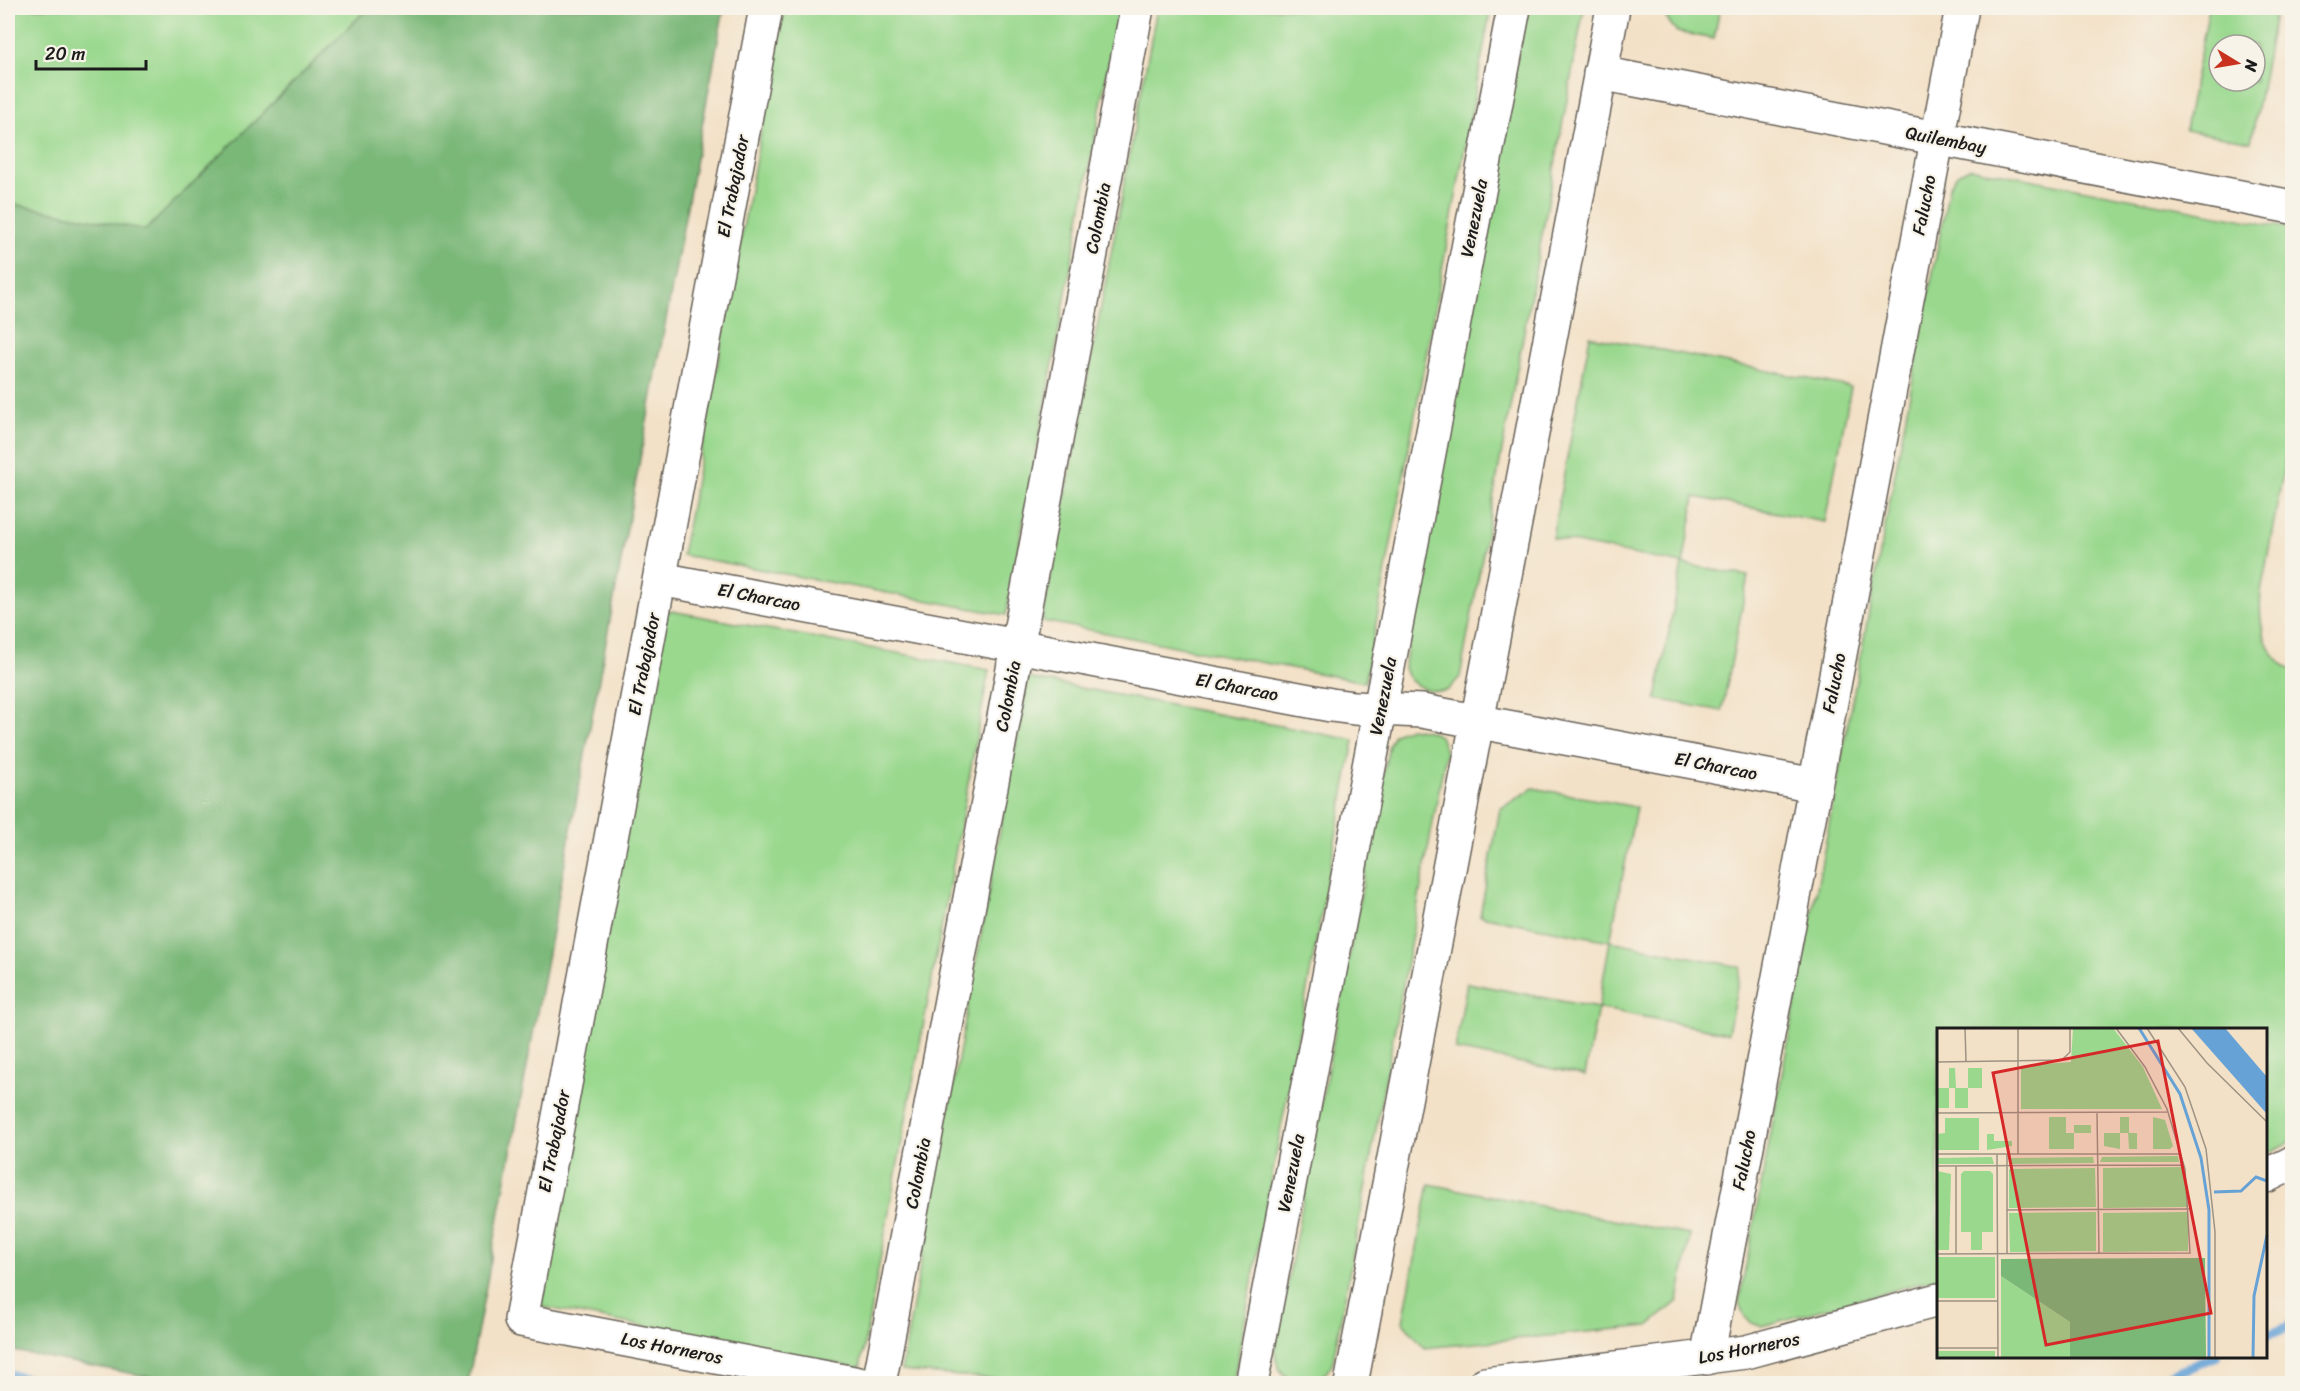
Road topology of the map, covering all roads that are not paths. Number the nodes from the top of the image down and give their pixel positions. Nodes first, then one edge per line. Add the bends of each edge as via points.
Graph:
1 (766, 8) edge
2 (1137, 8) edge
3 (1514, 8) edge
4 (1612, 8) edge
5 (1962, 8) edge
6 (1600, 73) junction
7 (1937, 138) junction
8 (2292, 207) edge
9 (660, 579) junction
10 (1017, 646) junction
11 (1380, 708) junction
12 (1477, 721) junction
13 (1815, 785) junction
14 (2292, 1163) edge
15 (2267, 1175) edge
16 (1937, 1299) edge
17 (521, 1320) joint
18 (1707, 1358) junction
19 (859, 1383) edge
20 (879, 1383) edge
21 (1251, 1383) edge
22 (1351, 1383) edge
23 (1485, 1383) edge

1 - 9 street, El Trabajador
2 - 10 street, Colombia
3 - 11 street, Venezuela
4 - 6 street
5 - 7 street, Falucho
6 - 7 street, Quilembay
6 - 12 street
7 - 8 street, Quilembay
7 - 13 street, Falucho
9 - 10 street, El Charcao
9 - 17 street, El Trabajador
10 - 11 street, El Charcao via 1331,705
10 - 20 street, Colombia
11 - 12 street, El Charcao
11 - 21 street, Venezuela
12 - 13 street, El Charcao
12 - 22 street
13 - 18 street, Falucho
14 - 15 street
16 - 18 street, Los Horneros via 1781,1344
17 - 19 street, Los Horneros
18 - 23 street, Los Horneros

